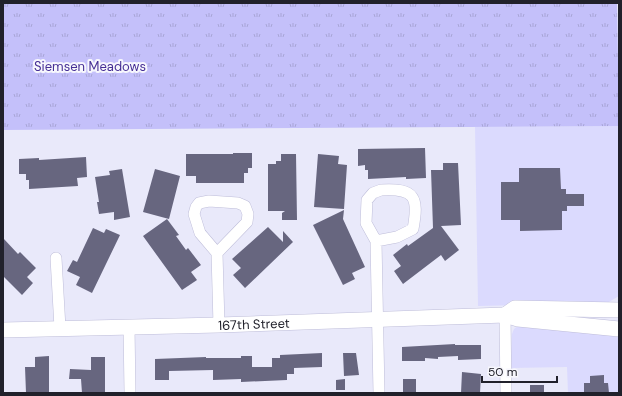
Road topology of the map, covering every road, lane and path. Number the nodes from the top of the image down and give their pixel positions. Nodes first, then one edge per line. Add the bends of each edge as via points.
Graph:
1 (376, 241) junction
2 (217, 253) junction
3 (56, 258) dead end
4 (619, 310) edge
5 (505, 315) junction
6 (378, 319) junction
7 (219, 325) junction
8 (129, 326) junction
9 (60, 328) junction
10 (619, 329) edge
11 (3, 330) edge
12 (130, 393) edge
13 (379, 393) edge
14 (506, 393) edge

1 - 1 street via 366,223 367,200 373,193 381,190 408,192 414,200 416,212 412,228 397,238
1 - 6 street
2 - 2 street via 200,233 194,214 196,207 200,203 210,201 245,206 247,222
2 - 7 street
3 - 9 street
4 - 5 street, 167th Street via 515,308
5 - 6 street, 167th Street
5 - 10 street, 167th Street via 518,319
5 - 14 street
6 - 7 street, 167th Street
6 - 13 street
7 - 8 street, 167th Street
8 - 9 street, 167th Street
8 - 12 street
9 - 11 street, 167th Street

